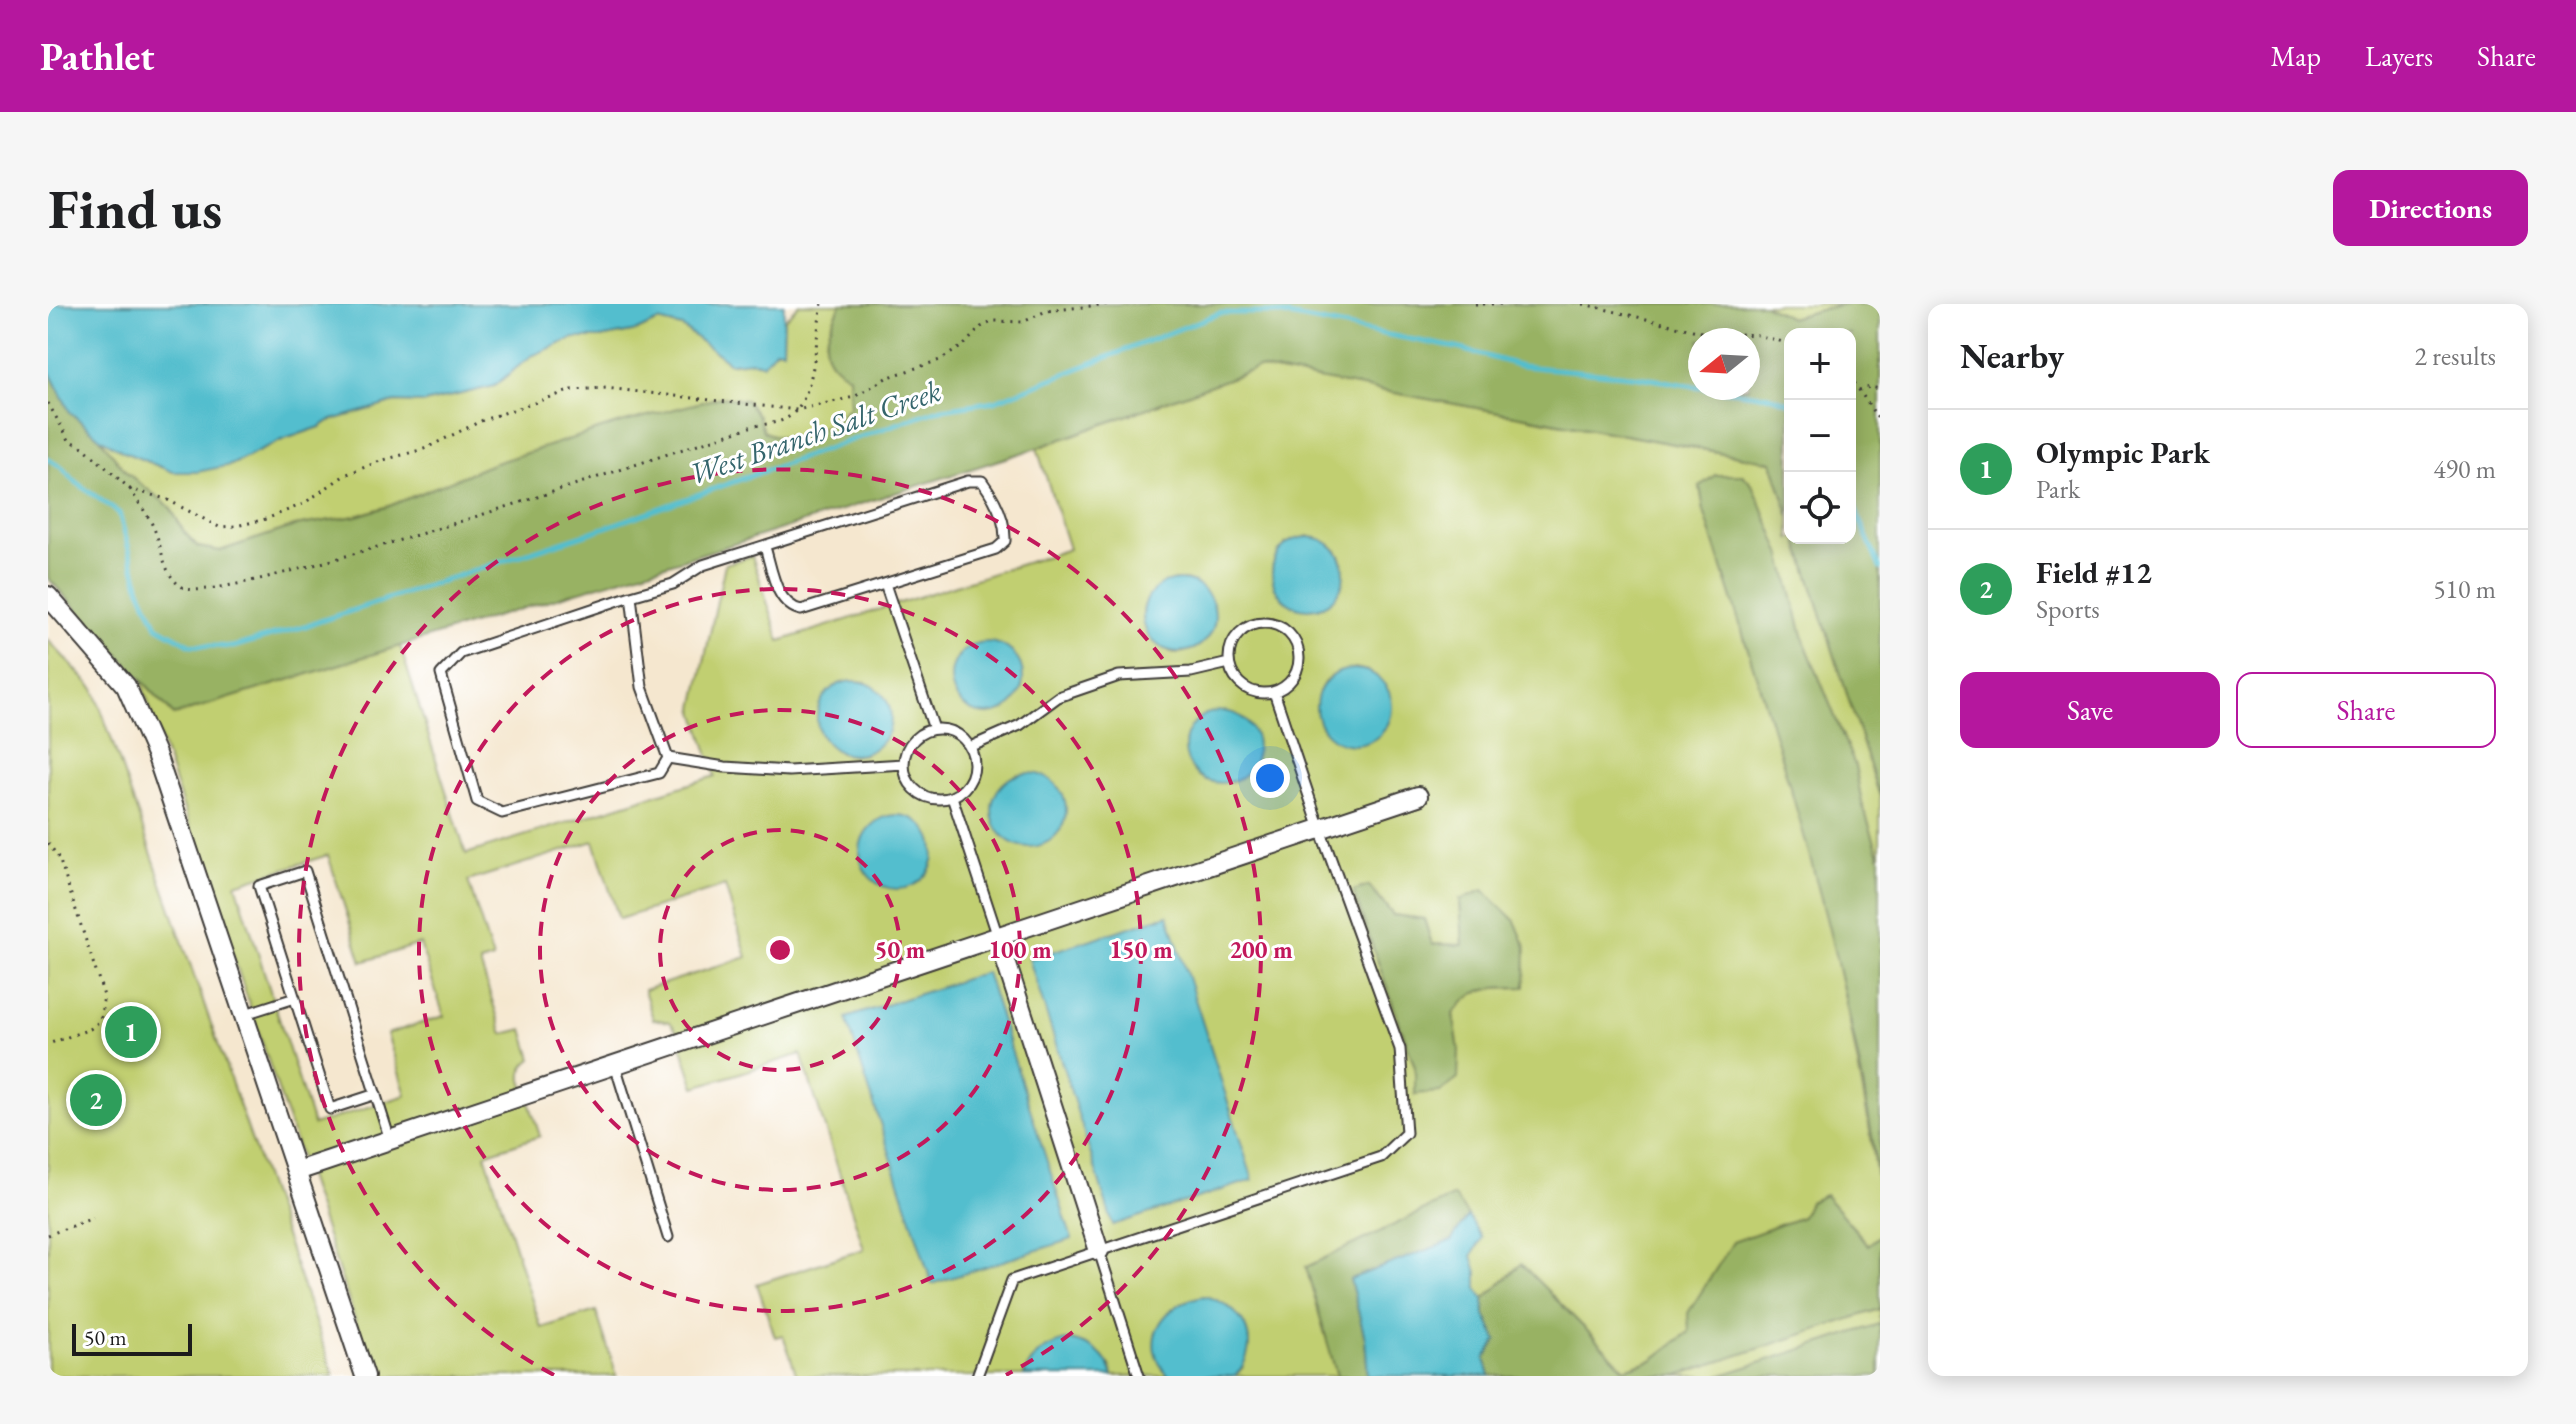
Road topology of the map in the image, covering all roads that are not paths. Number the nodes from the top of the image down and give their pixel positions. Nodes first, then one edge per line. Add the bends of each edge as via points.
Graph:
1 (765, 547) junction
2 (885, 584) junction
3 (48, 596) edge
4 (631, 596) junction
5 (1229, 663) junction
6 (1274, 692) junction
7 (934, 729) junction
8 (970, 747) junction
9 (668, 758) junction
10 (904, 764) junction
11 (1418, 796) dead end
12 (952, 797) junction
13 (1320, 829) junction
14 (998, 937) junction
15 (295, 998) junction
16 (242, 1015) junction
17 (615, 1065) junction
18 (376, 1094) junction
19 (390, 1140) junction
20 (297, 1171) junction
21 (668, 1237) dead end
22 (1099, 1251) junction
23 (365, 1376) edge
24 (977, 1376) edge
25 (1139, 1376) edge

1 - 2 lane via 781,597 790,607 801,610
1 - 2 lane via 968,481 982,481 1006,526 1005,541 996,549
1 - 4 lane via 703,565 673,584
2 - 7 lane
3 - 16 street via 126,686 156,754
4 - 9 lane via 642,687
4 - 9 lane via 461,653 441,674 477,801 502,813 659,773
5 - 6 lane via 1250,691
5 - 6 lane via 1233,641 1249,625 1282,627 1297,644 1299,667 1285,687
5 - 8 lane via 1191,672 1119,676 1058,697 1020,725
6 - 13 lane
7 - 8 lane via 953,731
7 - 10 lane via 911,743
8 - 12 lane via 974,770
9 - 10 lane via 789,771
10 - 12 lane via 911,785 920,793
11 - 13 street
12 - 14 lane
13 - 14 street
13 - 22 lane via 1400,1049 1406,1133 1381,1157
14 - 17 street
14 - 22 street
15 - 16 lane
15 - 18 lane via 330,1109
15 - 18 lane via 259,886 305,871
16 - 20 street
17 - 19 street
17 - 21 lane
18 - 19 lane
19 - 20 street
20 - 23 street
22 - 24 lane via 1012,1280
22 - 25 lane

